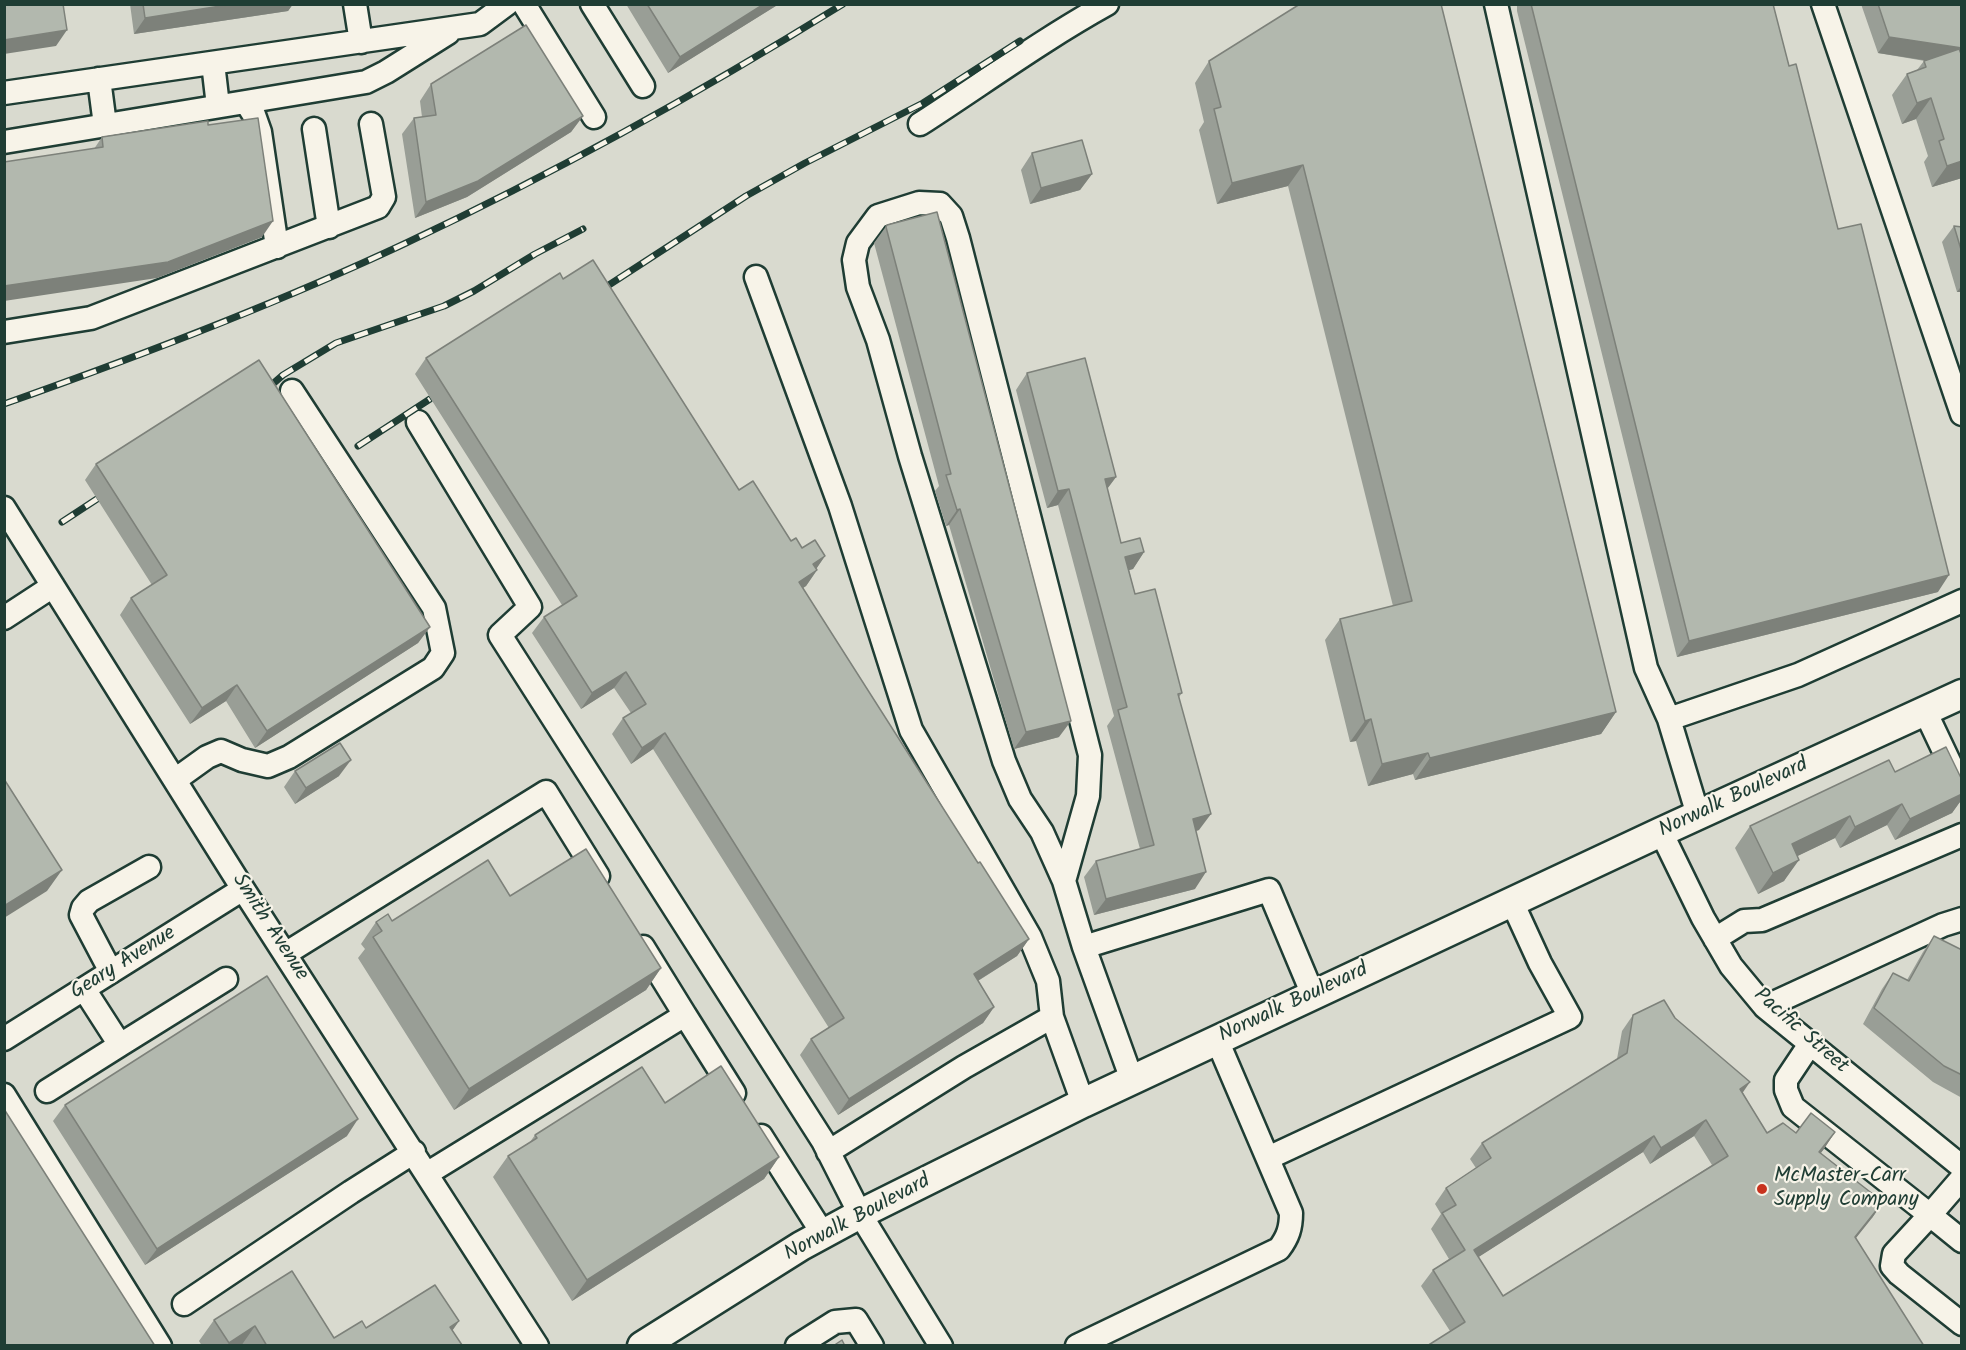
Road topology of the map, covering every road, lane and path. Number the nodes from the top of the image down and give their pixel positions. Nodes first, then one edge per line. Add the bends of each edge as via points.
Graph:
1 (355, 4) edge
2 (507, 4) edge
3 (524, 4) edge
4 (592, 4) edge
5 (1107, 4) edge
6 (1496, 4) edge
7 (1823, 4) edge
8 (455, 29) junction
9 (361, 42) junction
10 (213, 63) junction
11 (99, 79) junction
12 (643, 87) dead end
13 (4, 93) edge
14 (246, 102) junction
15 (218, 106) junction
16 (594, 117) dead end
17 (371, 124) dead end
18 (920, 124) dead end
19 (105, 125) junction
20 (314, 129) dead end
21 (4, 142) edge
22 (329, 227) junction
23 (278, 247) junction
24 (756, 277) dead end
25 (4, 332) edge
26 (292, 391) dead end
27 (1962, 414) edge
28 (418, 422) dead end
29 (4, 508) edge
30 (53, 586) junction
31 (1962, 601) edge
32 (4, 618) edge
33 (1962, 694) edge
34 (1925, 711) junction
35 (1670, 719) junction
36 (175, 780) junction
37 (1962, 789) edge
38 (1698, 815) junction
39 (1661, 832) junction
40 (1962, 835) edge
41 (149, 867) dead end
42 (1064, 881) junction
43 (243, 889) junction
44 (608, 891) edge
45 (1512, 902) junction
46 (1962, 919) edge
47 (633, 931) edge
48 (1715, 939) junction
49 (1084, 947) junction
50 (285, 954) junction
51 (111, 972) junction
52 (226, 979) dead end
53 (84, 989) junction
54 (1313, 995) junction
55 (1765, 1007) junction
56 (685, 1015) junction
57 (1052, 1017) junction
58 (4, 1039) edge
59 (1217, 1040) junction
60 (1810, 1044) junction
61 (120, 1045) junction
62 (1132, 1080) junction
63 (47, 1091) dead end
64 (4, 1095) edge
65 (1083, 1103) junction
66 (414, 1152) junction
67 (828, 1152) junction
68 (1268, 1158) junction
69 (1962, 1167) edge
70 (428, 1173) junction
71 (1962, 1178) edge
72 (860, 1214) junction
73 (1930, 1215) junction
74 (823, 1234) junction
75 (1962, 1241) edge
76 (184, 1304) dead end
77 (1962, 1324) edge
78 (160, 1346) edge
79 (537, 1346) edge
80 (642, 1346) edge
81 (797, 1346) edge
82 (872, 1346) edge
83 (941, 1346) edge
84 (1077, 1346) edge

1 - 9 street
2 - 8 street via 480,24
3 - 16 street
4 - 12 street
5 - 18 street
6 - 35 street via 1646,668
7 - 27 street
8 - 9 street
8 - 14 street via 366,82
9 - 10 street
10 - 11 street
10 - 15 street
11 - 13 street
11 - 19 street
14 - 15 street
14 - 23 street via 260,132
15 - 19 street
17 - 22 street via 382,203
19 - 21 street
20 - 22 street
22 - 23 street
23 - 25 street via 91,318
24 - 57 street via 840,506 910,730 1030,937 1048,981
26 - 36 street via 434,608 443,653 433,668 289,757 268,766 221,752 207,757
28 - 67 street via 530,607 500,635
29 - 30 street, Smith Avenue
30 - 32 street
30 - 36 street, Smith Avenue
31 - 35 street via 1798,675
33 - 34 main road, Norwalk Boulevard
34 - 37 street
34 - 38 main road, Norwalk Boulevard
35 - 38 street
36 - 43 street, Smith Avenue
38 - 39 main road, Norwalk Boulevard
39 - 45 main road, Norwalk Boulevard
39 - 48 street, Pacific Street
40 - 48 street via 1762,920 1744,921
41 - 51 street via 83,908 81,915
42 - 42 street via 1004,761 878,340 858,287 854,260 858,243 879,216 919,203 940,204 951,216 958,238 1090,755 1088,796
42 - 49 street
43 - 50 street, Smith Avenue
43 - 51 street, Geary Avenue
44 - 50 street via 546,792
45 - 54 main road, Norwalk Boulevard
45 - 68 street via 1570,1017
46 - 55 street
47 - 56 street
48 - 55 street, Pacific Street via 1731,966
49 - 54 street via 1269,890
49 - 62 street
50 - 66 street, Smith Avenue
51 - 53 street, Geary Avenue
52 - 61 street
53 - 58 street, Geary Avenue
53 - 61 street
54 - 59 main road, Norwalk Boulevard
55 - 60 street, Pacific Street
56 - 70 street
56 - 74 street
57 - 65 street
57 - 67 street
59 - 62 main road, Norwalk Boulevard
59 - 68 street
60 - 69 street, Pacific Street
60 - 73 street via 1786,1080 1793,1107
61 - 63 street
62 - 65 main road, Norwalk Boulevard
64 - 78 street
65 - 72 main road, Norwalk Boulevard
66 - 70 street, Smith Avenue
66 - 76 street
67 - 72 street
68 - 84 street via 1291,1213 1291,1226 1279,1249
70 - 79 street, Smith Avenue
71 - 73 street
72 - 74 main road, Norwalk Boulevard
72 - 83 street
73 - 75 street
73 - 77 street via 1894,1254 1892,1266
74 - 80 main road, Norwalk Boulevard
81 - 82 street via 835,1322 856,1320

